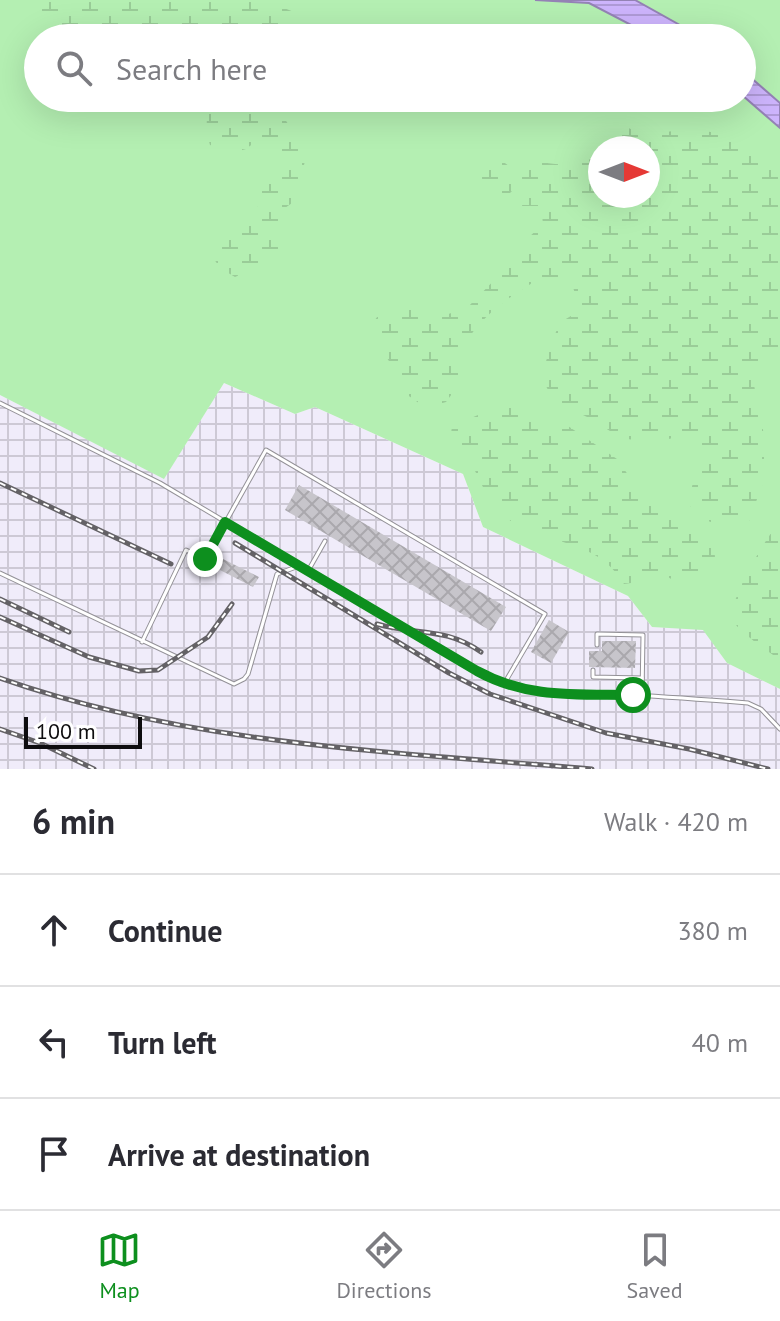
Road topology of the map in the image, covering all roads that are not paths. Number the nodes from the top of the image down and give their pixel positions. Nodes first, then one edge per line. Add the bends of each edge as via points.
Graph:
1 (0, 403) edge
2 (225, 522) junction
3 (325, 541) dead end
4 (300, 566) junction
5 (308, 571) junction
6 (0, 573) edge
7 (142, 642) junction
8 (597, 645) dead end
9 (593, 670) dead end
10 (642, 678) junction
11 (504, 684) junction
12 (642, 696) junction
13 (780, 729) edge

1 - 2 lane via 160,483
2 - 4 lane
2 - 7 lane via 205,559 186,550
2 - 11 lane via 266,450 545,614
3 - 5 lane
4 - 5 lane
4 - 7 lane via 277,574 248,674 240,682 229,683
5 - 11 lane
6 - 7 lane
8 - 10 lane via 597,634 643,635
9 - 10 lane via 593,677
10 - 12 lane
11 - 12 lane via 546,693
12 - 13 lane via 748,703

